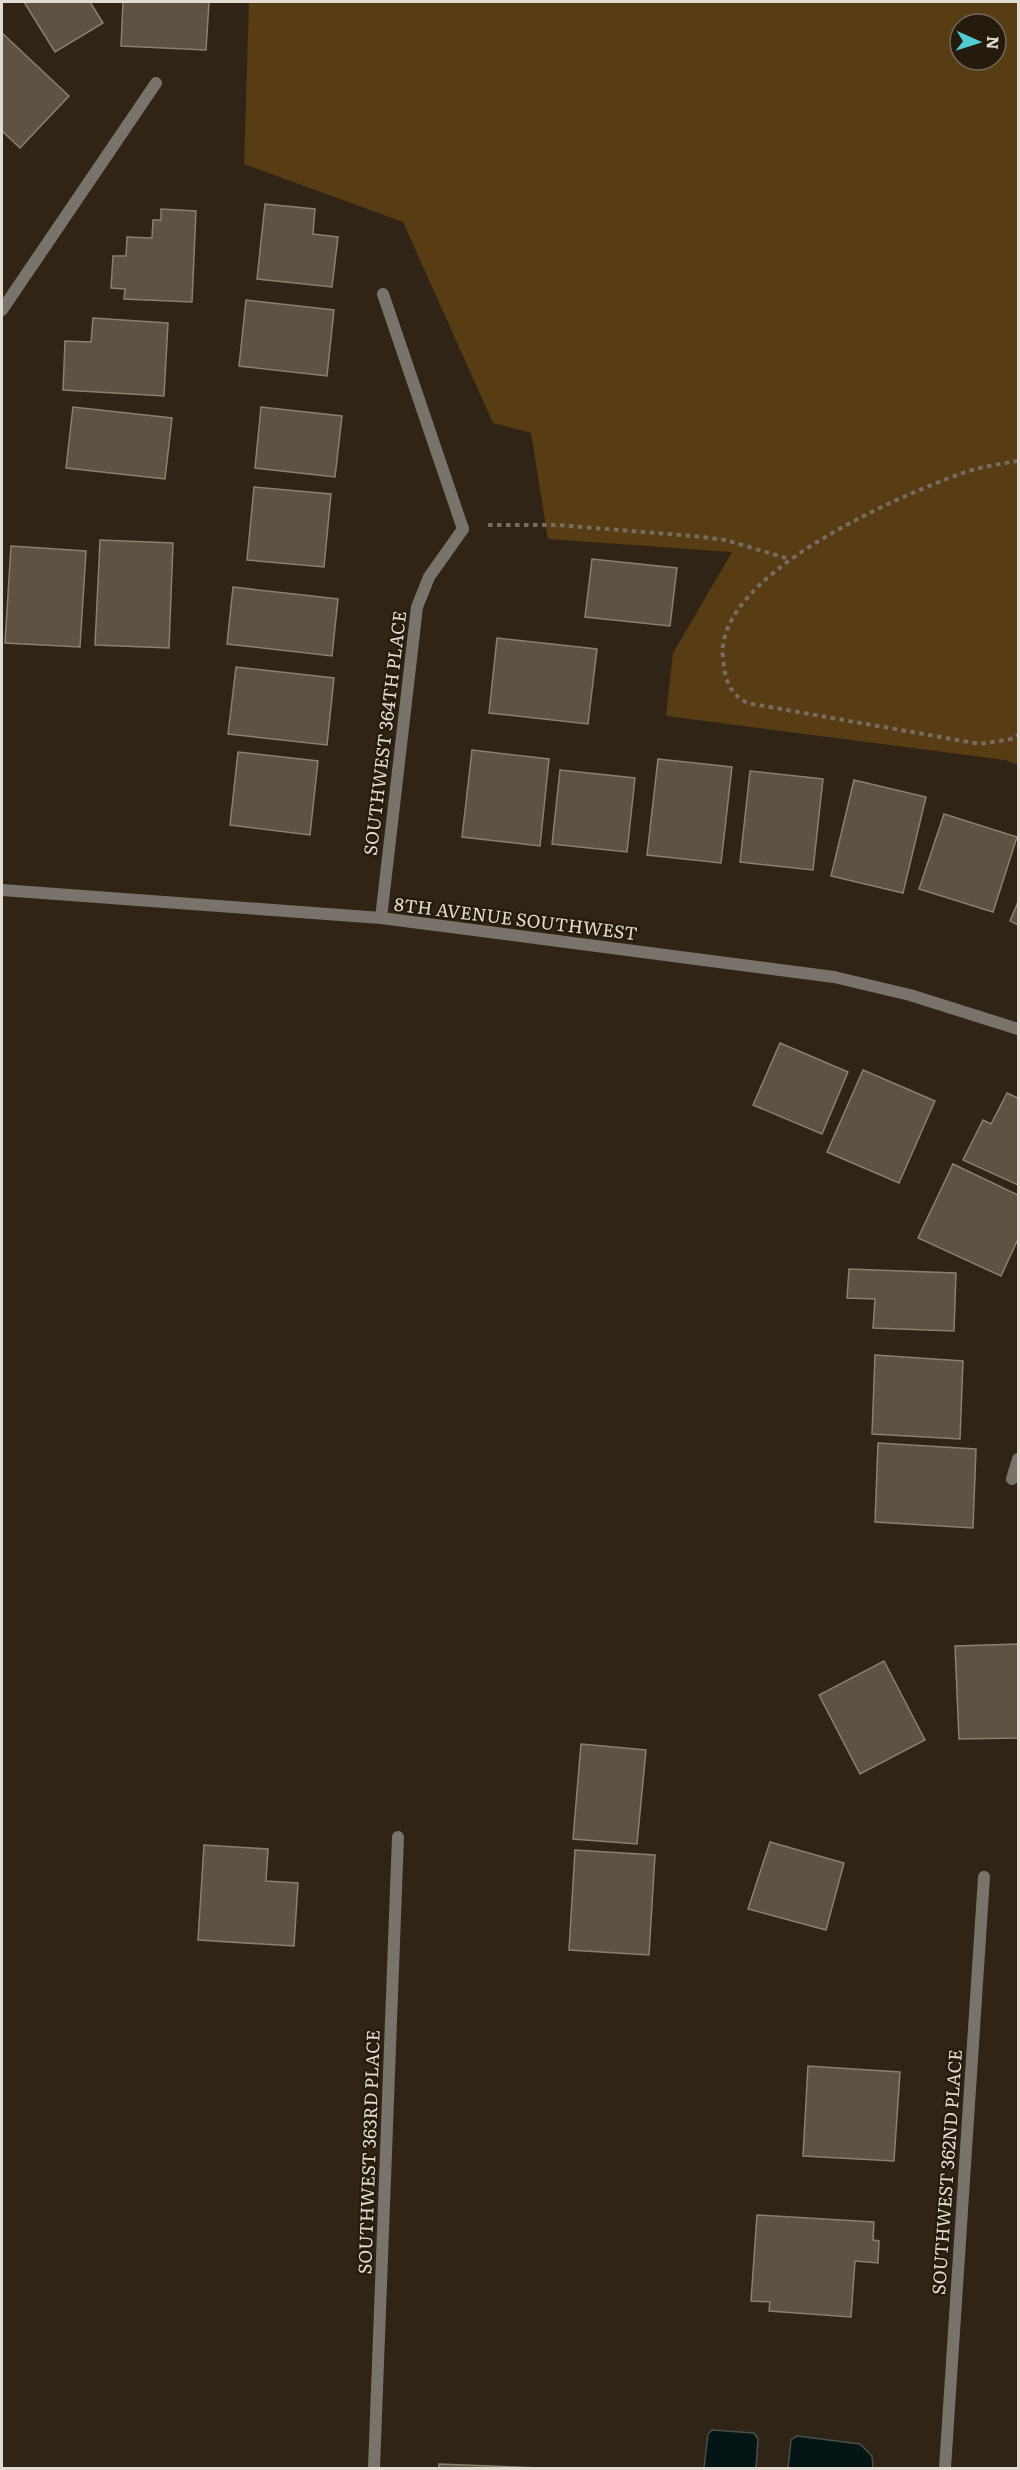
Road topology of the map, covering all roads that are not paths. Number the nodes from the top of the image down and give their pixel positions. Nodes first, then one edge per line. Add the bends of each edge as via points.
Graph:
1 (156, 83) dead end
2 (382, 294) dead end
3 (2, 310) edge
4 (2, 890) edge
5 (381, 918) junction
6 (1018, 1029) edge
7 (1018, 1459) edge
8 (1012, 1479) dead end
9 (398, 1837) dead end
10 (984, 1877) dead end
11 (374, 2469) edge
12 (945, 2469) edge

1 - 3 street
2 - 5 street, SOUTHWEST 364TH PLACE via 463,528 429,577 417,607
4 - 5 street, 8TH AVENUE SOUTHWEST
5 - 6 street, 8TH AVENUE SOUTHWEST via 834,977 910,995
7 - 8 street
9 - 11 street, SOUTHWEST 363RD PLACE
10 - 12 street, SOUTHWEST 362ND PLACE

